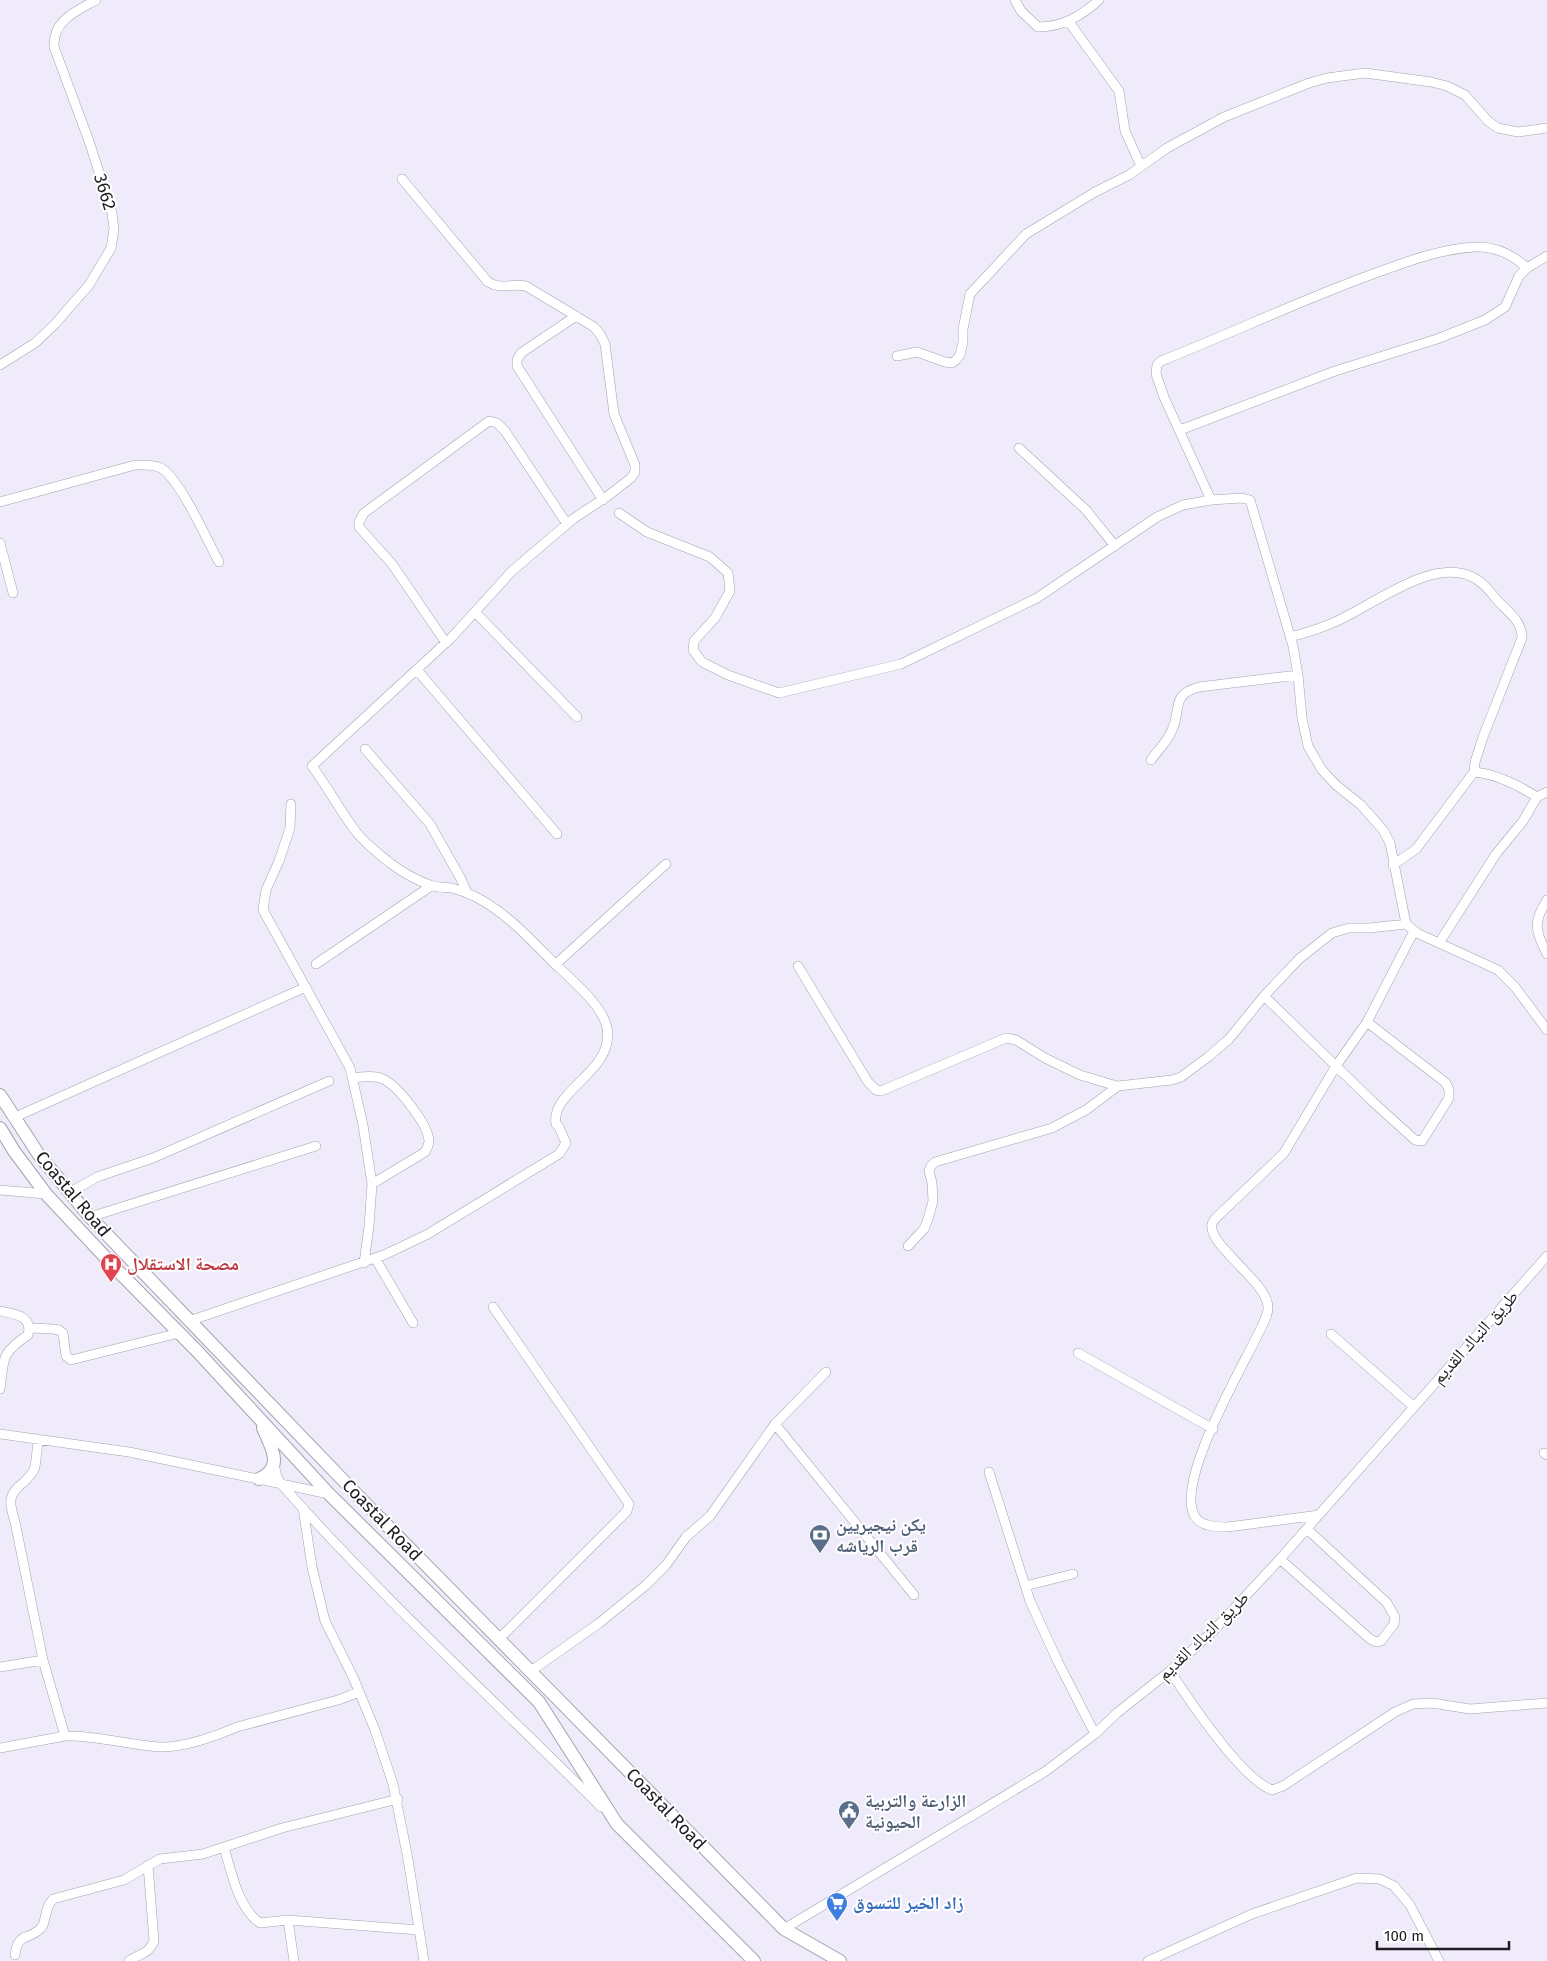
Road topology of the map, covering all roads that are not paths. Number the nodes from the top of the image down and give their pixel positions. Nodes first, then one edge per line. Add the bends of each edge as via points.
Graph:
1 (96, 0) edge
2 (1015, 0) edge
3 (1099, 0) edge
4 (1069, 22) junction
5 (1547, 128) edge
6 (1141, 166) junction
7 (402, 179) dead end
8 (1547, 256) edge
9 (1527, 268) junction
10 (576, 316) junction
11 (897, 356) dead end
12 (0, 365) edge
13 (1180, 430) junction
14 (1019, 448) dead end
15 (603, 500) junction
16 (1211, 500) junction
17 (0, 502) edge
18 (619, 513) dead end
19 (567, 524) junction
20 (0, 543) edge
21 (1115, 546) junction
22 (219, 562) dead end
23 (13, 593) dead end
24 (474, 612) junction
25 (1290, 637) junction
26 (446, 643) junction
27 (417, 670) junction
28 (1298, 675) junction
29 (577, 717) dead end
30 (365, 749) dead end
31 (1151, 760) dead end
32 (1474, 772) junction
33 (1547, 792) edge
34 (1537, 797) junction
35 (291, 804) dead end
36 (557, 834) dead end
37 (666, 864) dead end
38 (1393, 865) junction
39 (431, 886) junction
40 (467, 894) junction
41 (1547, 900) edge
42 (1406, 924) junction
43 (1414, 931) junction
44 (1439, 943) junction
45 (1547, 954) edge
46 (316, 964) dead end
47 (556, 964) junction
48 (798, 966) dead end
49 (306, 988) junction
50 (1264, 996) junction
51 (1366, 1022) junction
52 (1546, 1027) edge
53 (1336, 1066) junction
54 (352, 1078) junction
55 (329, 1081) dead end
56 (1118, 1086) junction
57 (0, 1095) edge
58 (14, 1118) junction
59 (0, 1128) edge
60 (316, 1146) dead end
61 (372, 1184) junction
62 (0, 1190) edge
63 (69, 1193) junction
64 (46, 1194) junction
65 (90, 1217) junction
66 (908, 1246) dead end
67 (1547, 1256) edge
68 (375, 1258) junction
69 (364, 1263) junction
70 (494, 1306) dead end
71 (0, 1311) edge
72 (189, 1320) junction
73 (413, 1323) dead end
74 (30, 1328) junction
75 (179, 1333) junction
76 (1331, 1334) dead end
77 (12, 1345) junction
78 (0, 1348) edge
79 (1078, 1353) dead end
80 (826, 1372) dead end
81 (0, 1389) edge
82 (1413, 1406) junction
83 (260, 1421) junction
84 (775, 1424) junction
85 (1213, 1429) junction
86 (0, 1434) edge
87 (39, 1439) junction
88 (274, 1464) junction
89 (989, 1472) dead end
90 (259, 1479) junction
91 (281, 1484) junction
92 (329, 1494) junction
93 (303, 1508) junction
94 (1319, 1515) junction
95 (1306, 1529) junction
96 (1280, 1559) junction
97 (1073, 1574) dead end
98 (1025, 1586) junction
99 (914, 1595) dead end
100 (499, 1639) junction
101 (44, 1660) junction
102 (0, 1667) edge
103 (1170, 1671) junction
104 (531, 1672) junction
105 (359, 1692) junction
106 (1547, 1703) edge
107 (1095, 1734) junction
108 (64, 1736) junction
109 (0, 1748) edge
110 (398, 1799) junction
111 (618, 1824) junction
112 (224, 1847) junction
113 (148, 1865) junction
114 (288, 1920) junction
115 (784, 1928) junction
116 (419, 1930) junction
117 (15, 1955) dead end
118 (129, 1961) edge
119 (294, 1961) edge
120 (424, 1961) edge
121 (754, 1961) edge
122 (840, 1961) edge
123 (1148, 1961) edge
124 (1439, 1961) edge

1 - 12 street, 3662 via 61,21 53,38 112,213 111,248 89,285 55,324 35,343
2 - 4 street via 1021,11 1038,27
3 - 4 street
4 - 6 street via 1119,91 1125,131
5 - 6 street via 1507,131 1488,121 1465,96 1447,86 1365,73 1327,78 1254,103 1167,148
6 - 11 street via 1026,234 970,294 963,342 956,360 945,362 917,352
7 - 10 street via 488,282 496,287 526,286
8 - 9 street
9 - 13 street via 1519,276 1505,307 1485,320
9 - 13 street via 1498,250 1477,247 1423,256 1162,361 1156,366 1156,374
10 - 15 street via 594,327 604,344 614,414 635,465 631,478
10 - 15 street via 521,353 517,366
13 - 16 street
14 - 21 street via 1086,510
15 - 19 street
16 - 21 street via 1183,505 1157,517
16 - 25 street via 1250,500
17 - 22 street via 135,465 161,468 181,493
18 - 21 street via 647,532 710,557 728,573 730,591 716,618 694,640 693,650 702,662 728,676 779,693 901,664 1037,598
19 - 24 street via 512,571
19 - 26 street via 506,431 489,421 364,513 359,527 392,564
20 - 23 street
24 - 26 street
24 - 29 street
25 - 28 street
25 - 32 street via 1338,621 1396,589 1435,574 1458,572 1477,579 1516,619 1522,638 1483,737
26 - 27 street
27 - 36 street
27 - 39 street via 312,766 355,830 370,846 410,876
28 - 31 street via 1186,691 1181,696 1172,730
28 - 38 street via 1308,746 1322,770 1383,830 1390,843
30 - 40 street via 430,824
32 - 34 street via 1489,774
32 - 38 street via 1416,849
33 - 34 street
34 - 44 street
35 - 49 street via 290,828 266,890 263,910
37 - 47 street
38 - 42 street
39 - 40 street via 453,888
39 - 46 street
40 - 47 street via 496,910 528,935
41 - 45 street via 1536,926 1538,938
42 - 43 street
42 - 50 street via 1349,928 1332,933 1299,959
43 - 44 street
43 - 51 street
44 - 52 street via 1498,970 1515,986
47 - 68 street via 584,990 607,1027 607,1046 600,1060 557,1108 556,1124 564,1137 564,1147 521,1178 428,1234
48 - 56 street via 868,1082 876,1090 881,1091 1006,1038 1016,1040 1080,1075
49 - 54 street via 350,1068
49 - 58 street
50 - 53 street
50 - 56 street via 1229,1039 1181,1077
51 - 53 street
51 - 53 street via 1446,1083 1449,1098 1424,1139 1415,1140
53 - 85 street via 1284,1153 1212,1222 1212,1232 1263,1292 1268,1308
54 - 61 street
54 - 61 street via 383,1079 417,1112 428,1134 429,1144 425,1152
55 - 63 street via 161,1154 97,1177
56 - 66 street via 1086,1110 1052,1128 935,1162 929,1171 933,1201 928,1219 924,1229
57 - 58 highway, Coastal Road
58 - 63 highway, Coastal Road
59 - 64 highway, Coastal Road
60 - 65 street
61 - 69 street
62 - 64 street
63 - 65 highway, Coastal Road
64 - 75 highway, Coastal Road
65 - 72 highway, Coastal Road
67 - 82 street, طريق النباك القديم
68 - 69 street
68 - 73 street
69 - 72 street
70 - 100 street via 629,1504 627,1511
71 - 74 street via 21,1315
72 - 100 highway, Coastal Road
74 - 75 street via 63,1333 66,1356 71,1360
74 - 77 street via 28,1334
75 - 83 highway, Coastal Road
76 - 82 street
77 - 78 street
77 - 81 street via 3,1363
79 - 85 street
80 - 84 street
82 - 94 street, طريق النباك القديم
83 - 88 highway
83 - 92 highway, Coastal Road
84 - 99 street
84 - 104 street via 710,1516 686,1538 666,1565 598,1624
85 - 94 street via 1195,1471 1192,1490 1195,1517 1214,1527 1246,1526
86 - 87 street
87 - 90 street via 129,1452
87 - 101 street via 35,1468 30,1477 13,1491 9,1504
88 - 90 highway via 271,1471
88 - 91 street
89 - 98 street
90 - 91 street
91 - 92 street
91 - 93 street
92 - 111 highway, Coastal Road via 539,1702
93 - 105 street via 325,1621
93 - 111 street via 402,1614
94 - 95 street, طريق النباك القديم
95 - 96 street, طريق النباك القديم
95 - 96 street via 1387,1603 1395,1617 1394,1624 1381,1641 1370,1639
96 - 103 street, طريق النباك القديم
97 - 98 street
98 - 107 street via 1058,1662
100 - 104 highway, Coastal Road
101 - 102 street
101 - 108 street
103 - 106 street via 1237,1761 1258,1782 1272,1790 1283,1786 1395,1712 1413,1704 1432,1703 1470,1709
103 - 107 street, طريق النباك القديم
104 - 115 highway, Coastal Road
105 - 108 street via 223,1733 162,1747
105 - 110 street
107 - 115 street, طريق النباك القديم via 1046,1771
108 - 109 street
110 - 112 street via 282,1828
110 - 116 street
111 - 121 highway, Coastal Road
112 - 113 street via 202,1854 160,1859
112 - 114 street via 243,1905 251,1917 260,1923
113 - 117 street via 124,1880 53,1899 45,1911 42,1926 19,1940
113 - 118 street via 154,1941 151,1949
114 - 116 street
114 - 119 street
115 - 122 highway, Coastal Road
116 - 120 street
123 - 124 street via 1252,1914 1357,1878 1380,1879 1394,1886 1410,1905

